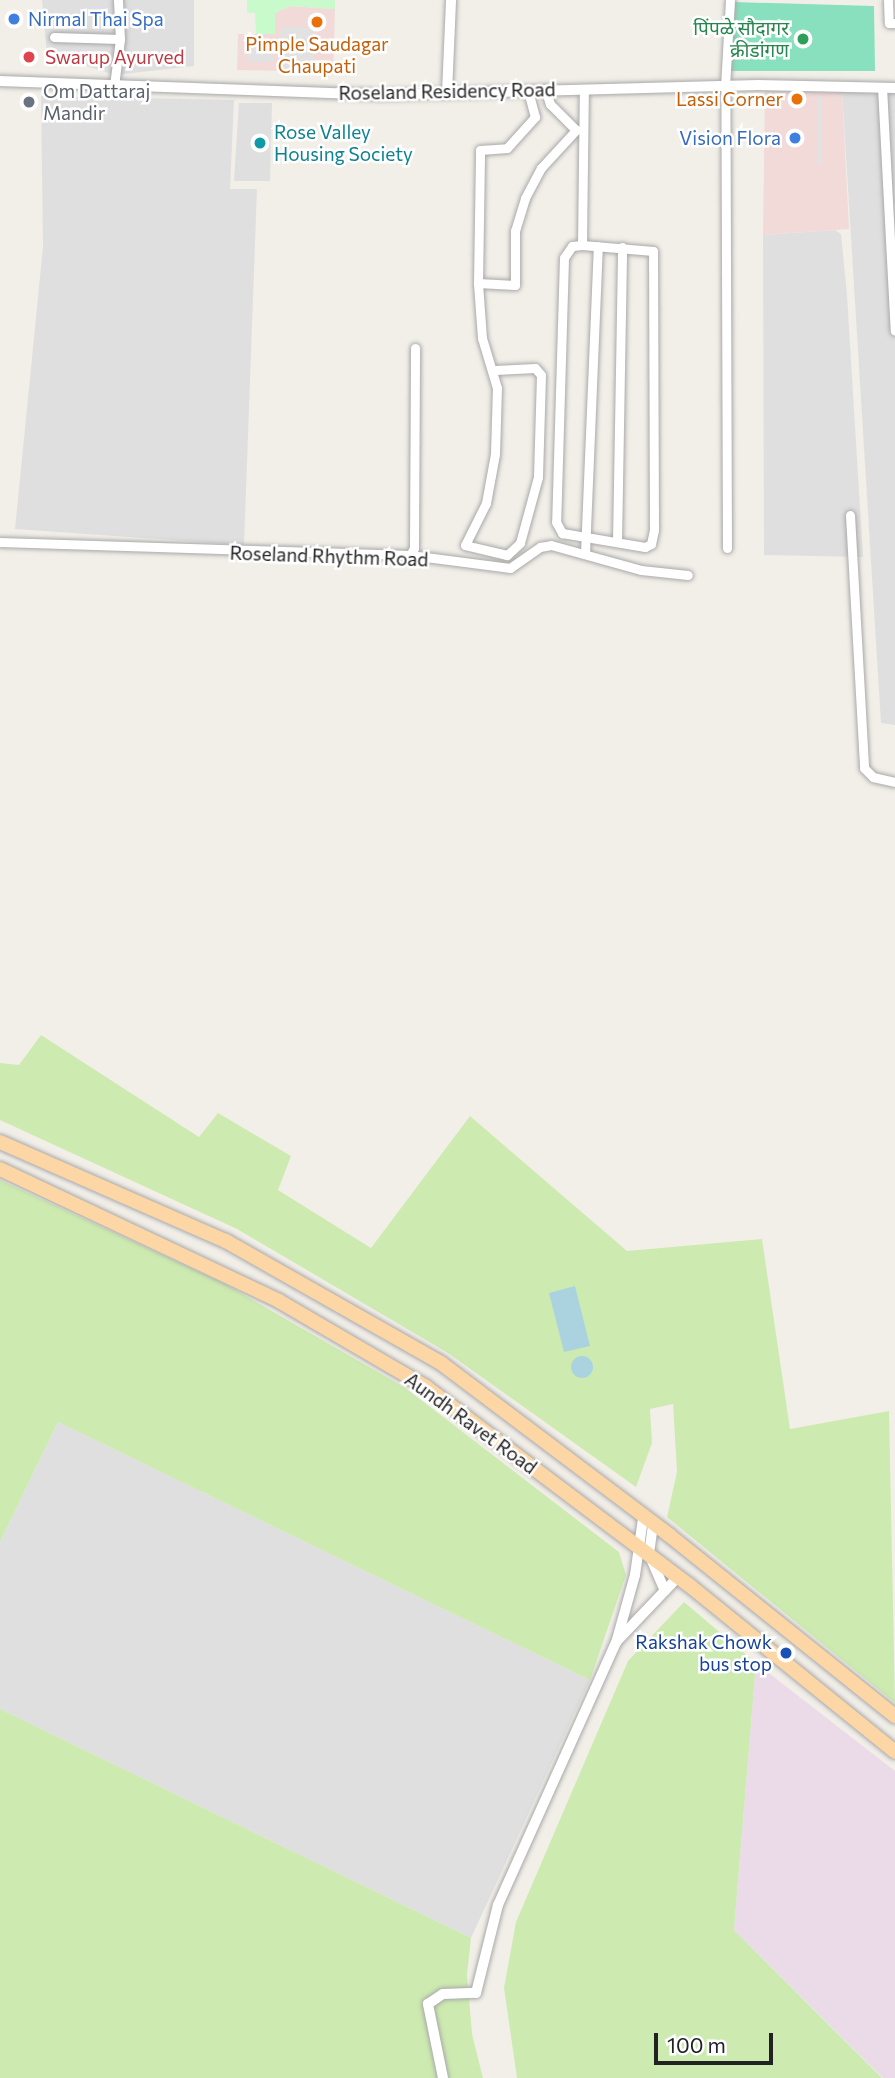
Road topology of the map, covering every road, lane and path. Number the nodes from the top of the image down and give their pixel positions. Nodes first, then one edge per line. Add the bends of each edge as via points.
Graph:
1 (118, 0) edge
2 (451, 0) edge
3 (730, 0) edge
4 (888, 0) edge
5 (895, 23) edge
6 (54, 37) dead end
7 (120, 39) junction
8 (0, 81) edge
9 (114, 86) junction
10 (725, 87) junction
11 (882, 87) junction
12 (895, 88) edge
13 (545, 89) junction
14 (528, 90) junction
15 (584, 90) junction
16 (447, 93) junction
17 (550, 104) junction
18 (535, 117) junction
19 (582, 245) junction
20 (598, 246) junction
21 (622, 247) junction
22 (478, 283) junction
23 (895, 331) edge
24 (415, 348) dead end
25 (495, 370) junction
26 (849, 515) dead end
27 (587, 535) junction
28 (617, 541) junction
29 (0, 542) edge
30 (727, 548) dead end
31 (585, 553) junction
32 (410, 555) junction
33 (688, 575) dead end
34 (895, 782) edge
35 (0, 1142) edge
36 (0, 1169) edge
37 (648, 1522) junction
38 (643, 1550) junction
39 (678, 1577) junction
40 (665, 1591) junction
41 (616, 1643) junction
42 (895, 1716) edge
43 (895, 1752) edge
44 (443, 2078) edge

1 - 7 street
2 - 16 street
3 - 10 street
4 - 5 street via 889,23
6 - 7 street
7 - 9 street
8 - 9 street, Roseland Residency Road
9 - 16 street, Roseland Residency Road
10 - 11 street, Roseland Residency Road
10 - 15 street, Roseland Residency Road
10 - 30 street
11 - 12 street, Roseland Residency Road
11 - 23 street
13 - 14 street, Roseland Residency Road
13 - 15 street, Roseland Residency Road
13 - 17 street
14 - 16 street, Roseland Residency Road
14 - 18 street
15 - 19 street
17 - 18 street
17 - 22 street via 576,130 541,168 525,198 516,231 515,285
18 - 22 street via 507,148 480,150
19 - 20 street
19 - 27 street via 572,246 564,258 556,522 562,533
20 - 21 street
20 - 27 street
21 - 28 street
21 - 28 street via 653,251 654,530 651,544 645,547
22 - 25 street via 482,338
24 - 32 street via 414,548
25 - 25 street via 535,368 541,375 538,477 520,543 507,555 466,545 486,503 495,454
26 - 34 street via 864,768 873,777
27 - 28 street
27 - 31 street
29 - 32 street, Roseland Rhythm Road
31 - 32 street, Roseland Rhythm Road via 564,546 540,547 510,568
31 - 33 street, Roseland Rhythm Road via 641,570
35 - 37 main road, Aundh Ravet Road via 226,1241 355,1312 473,1386
36 - 38 main road, Aundh Ravet Road via 268,1295 392,1367 465,1415
37 - 38 street
37 - 42 main road, Aundh Ravet Road
38 - 39 main road, Aundh Ravet Road
38 - 40 street
38 - 41 street
39 - 40 street
39 - 43 main road, Aundh Ravet Road
40 - 41 street
41 - 44 street via 498,1905 476,1993 443,1994 428,2004

